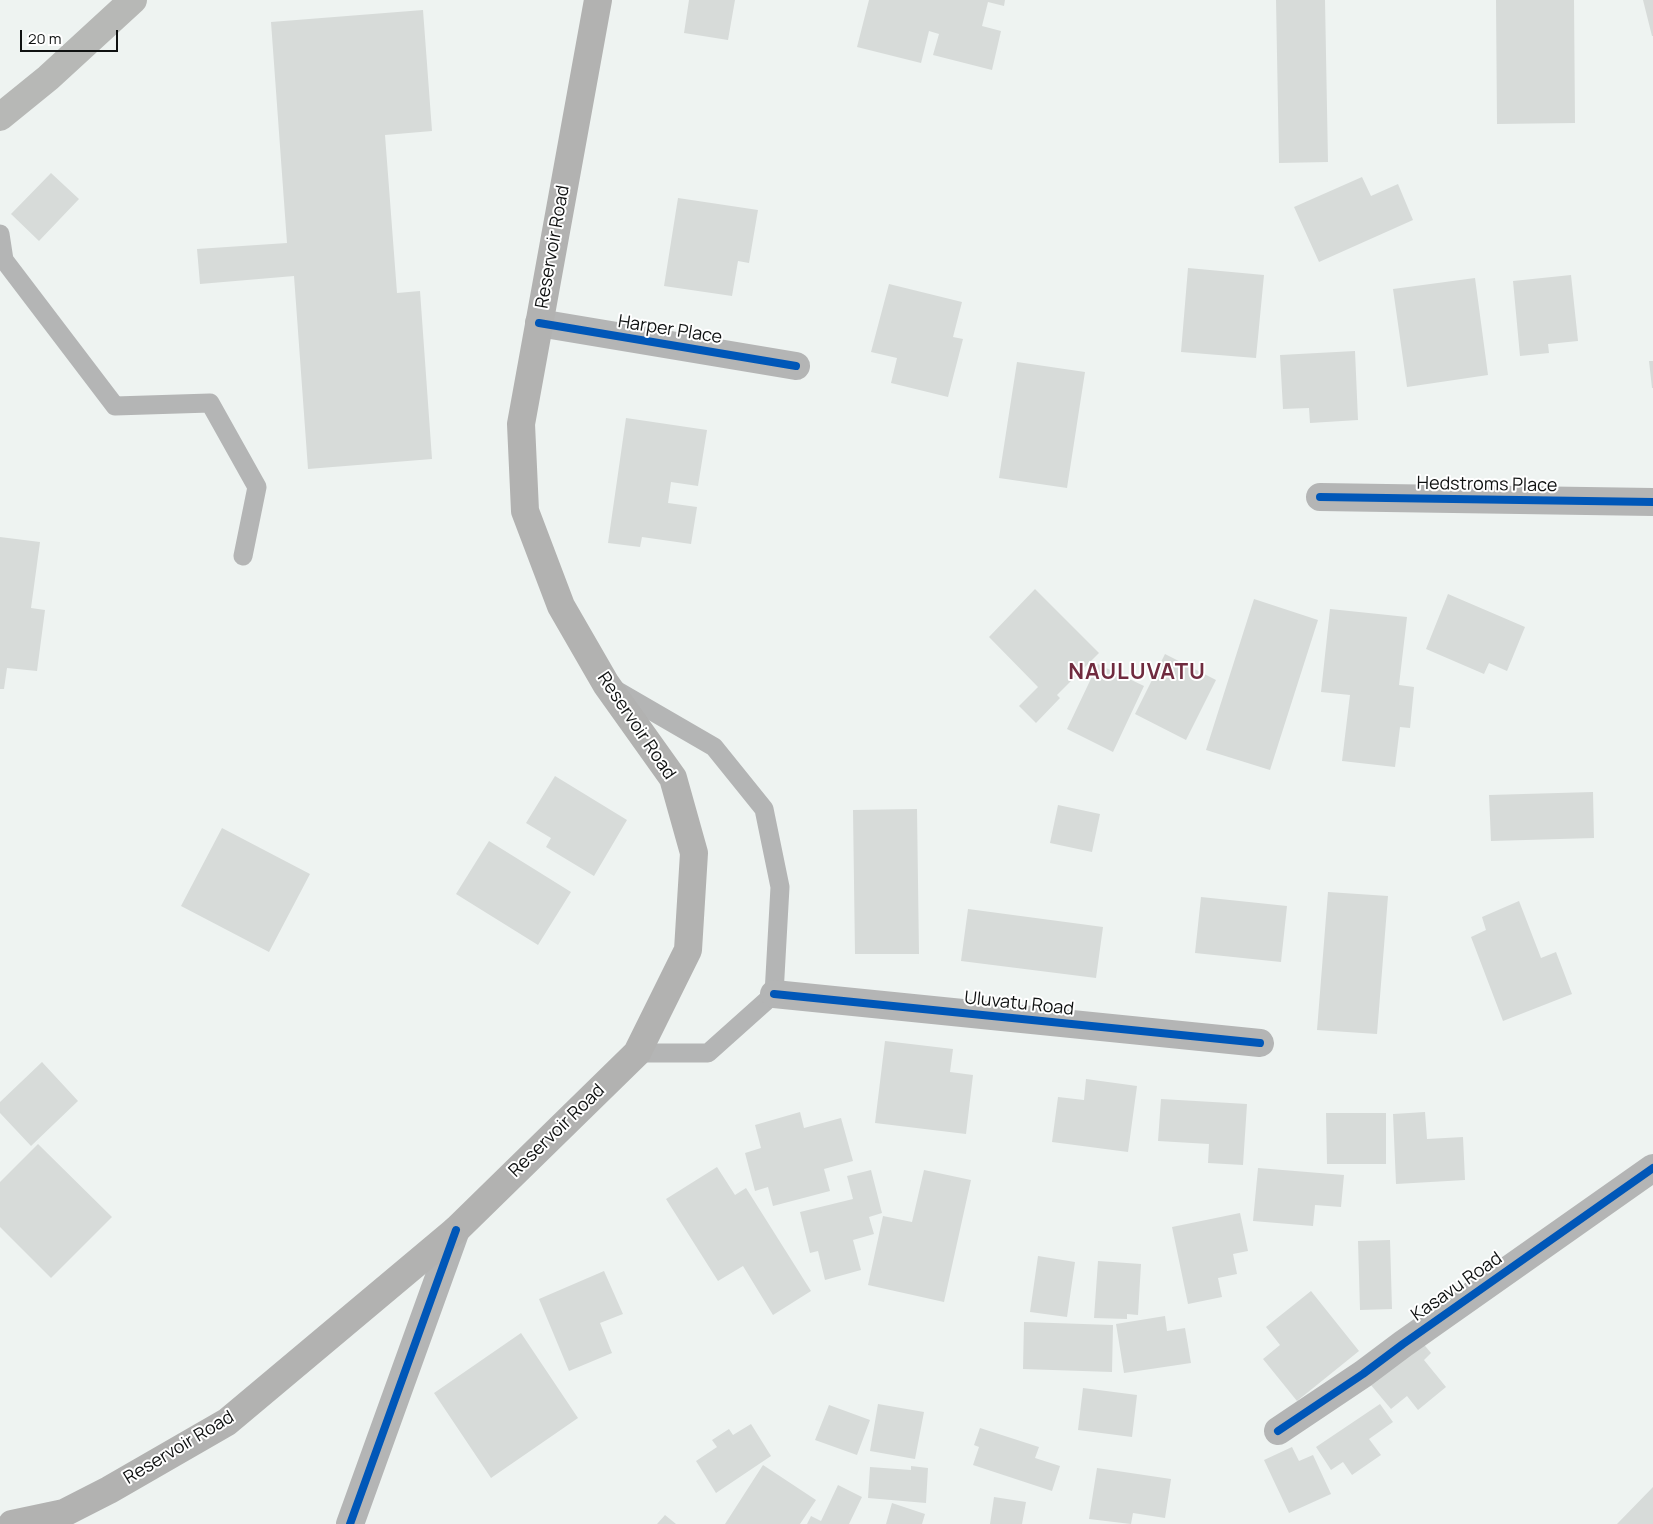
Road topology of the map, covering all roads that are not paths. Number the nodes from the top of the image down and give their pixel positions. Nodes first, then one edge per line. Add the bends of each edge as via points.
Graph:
1 (133, 0) edge
2 (596, 2) edge
3 (0, 117) edge
4 (0, 234) edge
5 (540, 323) junction
6 (796, 366) dead end
7 (1320, 497) dead end
8 (1653, 502) edge
9 (243, 556) dead end
10 (606, 684) junction
11 (774, 994) junction
12 (1260, 1043) dead end
13 (637, 1053) junction
14 (1653, 1168) edge
15 (456, 1230) junction
16 (1278, 1431) dead end
17 (12, 1524) edge
18 (350, 1524) edge

1 - 3 main road
2 - 5 highway, Reservoir Road
4 - 9 lane via 4,260 115,406 210,403 257,487
5 - 6 street, Harper Place
5 - 10 highway, Reservoir Road via 521,424 525,511 561,606
7 - 8 street, Hedstroms Place
10 - 11 lane via 714,747 764,810 780,887
10 - 13 highway, Reservoir Road via 673,778 694,853 688,950
11 - 12 street, Uluvatu Road
11 - 13 lane via 708,1053
13 - 15 highway, Reservoir Road
14 - 16 street, Kasavu Road
15 - 17 highway, Reservoir Road via 227,1422 64,1513
15 - 18 street

